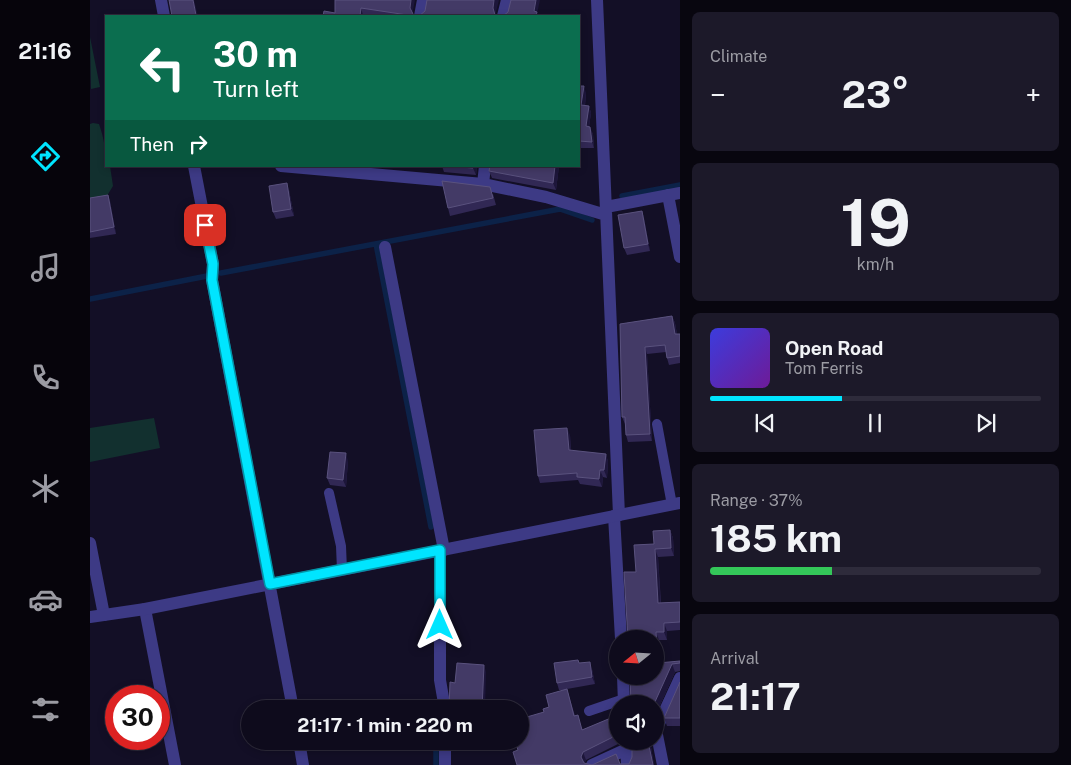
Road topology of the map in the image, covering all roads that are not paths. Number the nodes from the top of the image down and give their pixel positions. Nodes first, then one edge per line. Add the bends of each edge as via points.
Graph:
1 (161, 0) edge
2 (423, 0) edge
3 (507, 0) edge
4 (598, 0) edge
5 (164, 15) edge
6 (420, 15) edge
7 (503, 15) edge
8 (194, 167) edge
9 (301, 167) edge
10 (485, 167) edge
11 (402, 172) edge
12 (483, 184) junction
13 (674, 194) edge
14 (606, 211) junction
15 (386, 246) dead end
16 (680, 257) edge
17 (657, 424) dead end
18 (329, 493) dead end
19 (676, 504) edge
20 (617, 516) junction
21 (90, 543) edge
22 (442, 550) junction
23 (342, 570) junction
24 (270, 584) junction
25 (144, 609) junction
26 (104, 615) junction
27 (90, 617) edge
28 (621, 630) edge
29 (680, 678) edge
30 (291, 700) edge
31 (443, 700) edge
32 (609, 705) edge
33 (589, 711) dead end
34 (664, 713) edge
35 (301, 750) edge
36 (445, 750) edge
37 (616, 750) edge
38 (626, 750) edge
39 (659, 750) edge
40 (175, 765) edge
41 (304, 765) edge
42 (445, 765) edge
43 (592, 765) edge
44 (627, 765) edge
45 (663, 765) edge

1 - 5 street
2 - 6 street
3 - 7 street
4 - 14 street
8 - 24 street via 213,264 212,280
9 - 11 street
10 - 12 street
11 - 12 street
12 - 14 street
13 - 14 street
13 - 16 street
14 - 20 street
15 - 22 street
17 - 19 lane
18 - 23 lane via 341,546
19 - 20 street
20 - 22 street
20 - 28 street
21 - 26 street
22 - 23 street
22 - 31 street via 440,680
23 - 24 street
24 - 25 street
24 - 30 street
25 - 26 street
25 - 40 street
26 - 27 street
29 - 34 street
32 - 33 lane
35 - 41 street
36 - 42 street
37 - 43 street
38 - 44 street
39 - 45 street

